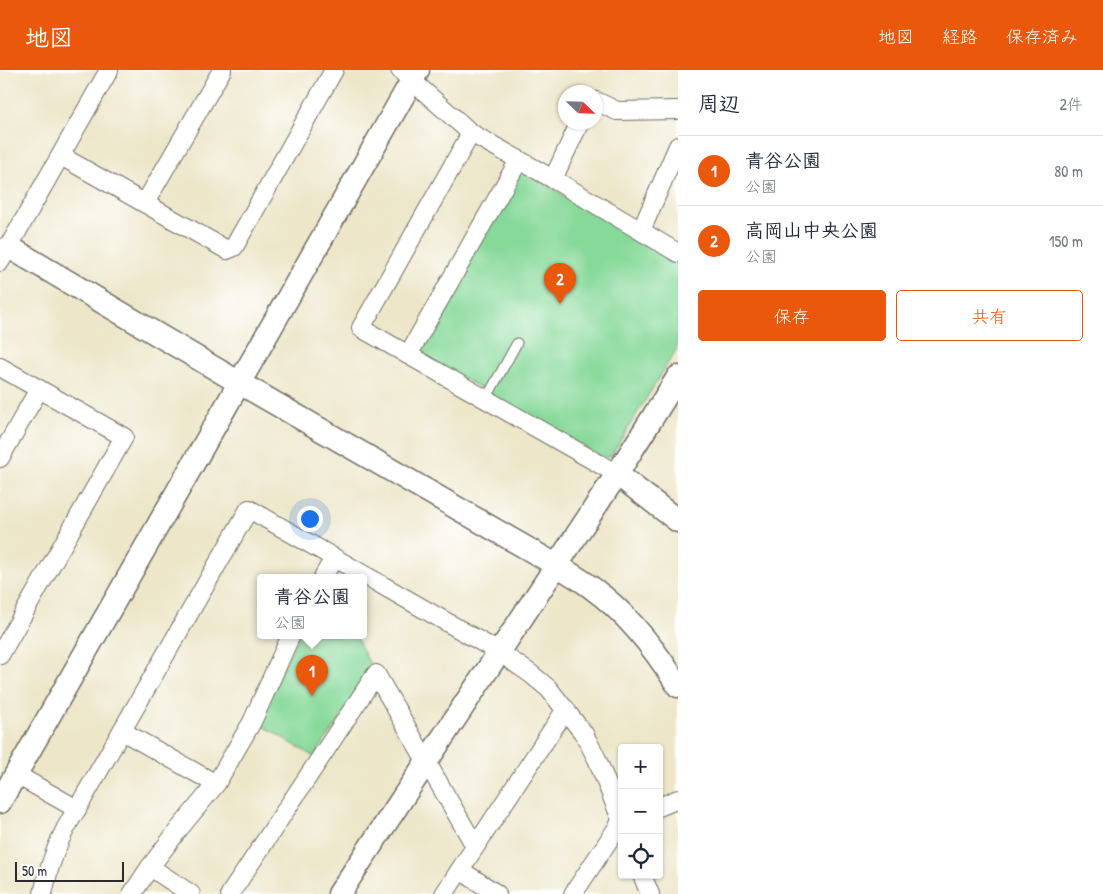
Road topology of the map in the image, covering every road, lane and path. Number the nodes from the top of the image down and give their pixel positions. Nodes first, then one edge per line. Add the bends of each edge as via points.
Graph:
1 (110, 70) edge
2 (222, 70) edge
3 (334, 70) edge
4 (410, 74) edge
5 (603, 104) edge
6 (678, 110) edge
7 (576, 130) edge
8 (472, 134) junction
9 (678, 146) edge
10 (61, 156) junction
11 (519, 160) junction
12 (553, 179) junction
13 (145, 203) junction
14 (641, 231) junction
15 (3, 251) edge
16 (678, 253) edge
17 (518, 343) dead end
18 (408, 355) junction
19 (0, 367) edge
20 (678, 377) edge
21 (238, 382) junction
22 (39, 389) junction
23 (486, 399) junction
24 (0, 458) edge
25 (617, 474) junction
26 (678, 521) edge
27 (334, 558) junction
28 (556, 565) junction
29 (325, 574) edge
30 (362, 574) edge
31 (367, 577) edge
32 (289, 639) edge
33 (499, 652) junction
34 (0, 655) edge
35 (678, 686) edge
36 (566, 710) junction
37 (122, 730) junction
38 (426, 763) junction
39 (7, 769) edge
40 (216, 784) junction
41 (678, 799) edge
42 (0, 802) edge
43 (663, 805) edge
44 (77, 809) junction
45 (618, 813) edge
46 (618, 829) edge
47 (475, 846) junction
48 (150, 867) junction
49 (460, 870) junction
50 (644, 879) edge
51 (43, 894) edge
52 (132, 894) edge
53 (191, 894) edge
54 (230, 894) edge
55 (339, 894) edge
56 (444, 894) edge
57 (497, 894) edge
58 (573, 894) edge
59 (650, 894) edge

1 - 10 street
2 - 13 street
3 - 13 street via 234,247 227,250
4 - 8 street
4 - 21 street
5 - 6 street via 617,110
7 - 12 street
8 - 11 street
8 - 18 street via 361,328
9 - 14 street
10 - 13 street
10 - 15 street
11 - 12 street
11 - 18 street
12 - 14 street
14 - 16 street
15 - 21 street
17 - 23 lane
18 - 23 street
19 - 22 street
20 - 25 street
21 - 28 street
21 - 39 street
22 - 24 street
22 - 34 street via 124,437
23 - 25 street
25 - 26 street
25 - 28 street
27 - 29 street
27 - 30 street
27 - 37 street via 249,509
28 - 33 street
28 - 35 street via 592,588 631,624 649,643
31 - 33 street
32 - 40 street via 252,722
33 - 36 street via 531,674
33 - 38 street
36 - 45 street via 584,734
36 - 47 street
37 - 40 street
37 - 44 street
38 - 47 street
38 - 54 street via 376,674
38 - 55 street
39 - 42 street
39 - 44 street
40 - 48 street
41 - 43 street
44 - 51 street via 52,860
46 - 58 street
47 - 49 street
48 - 52 street
48 - 53 street
49 - 56 street
49 - 57 street
50 - 59 street

